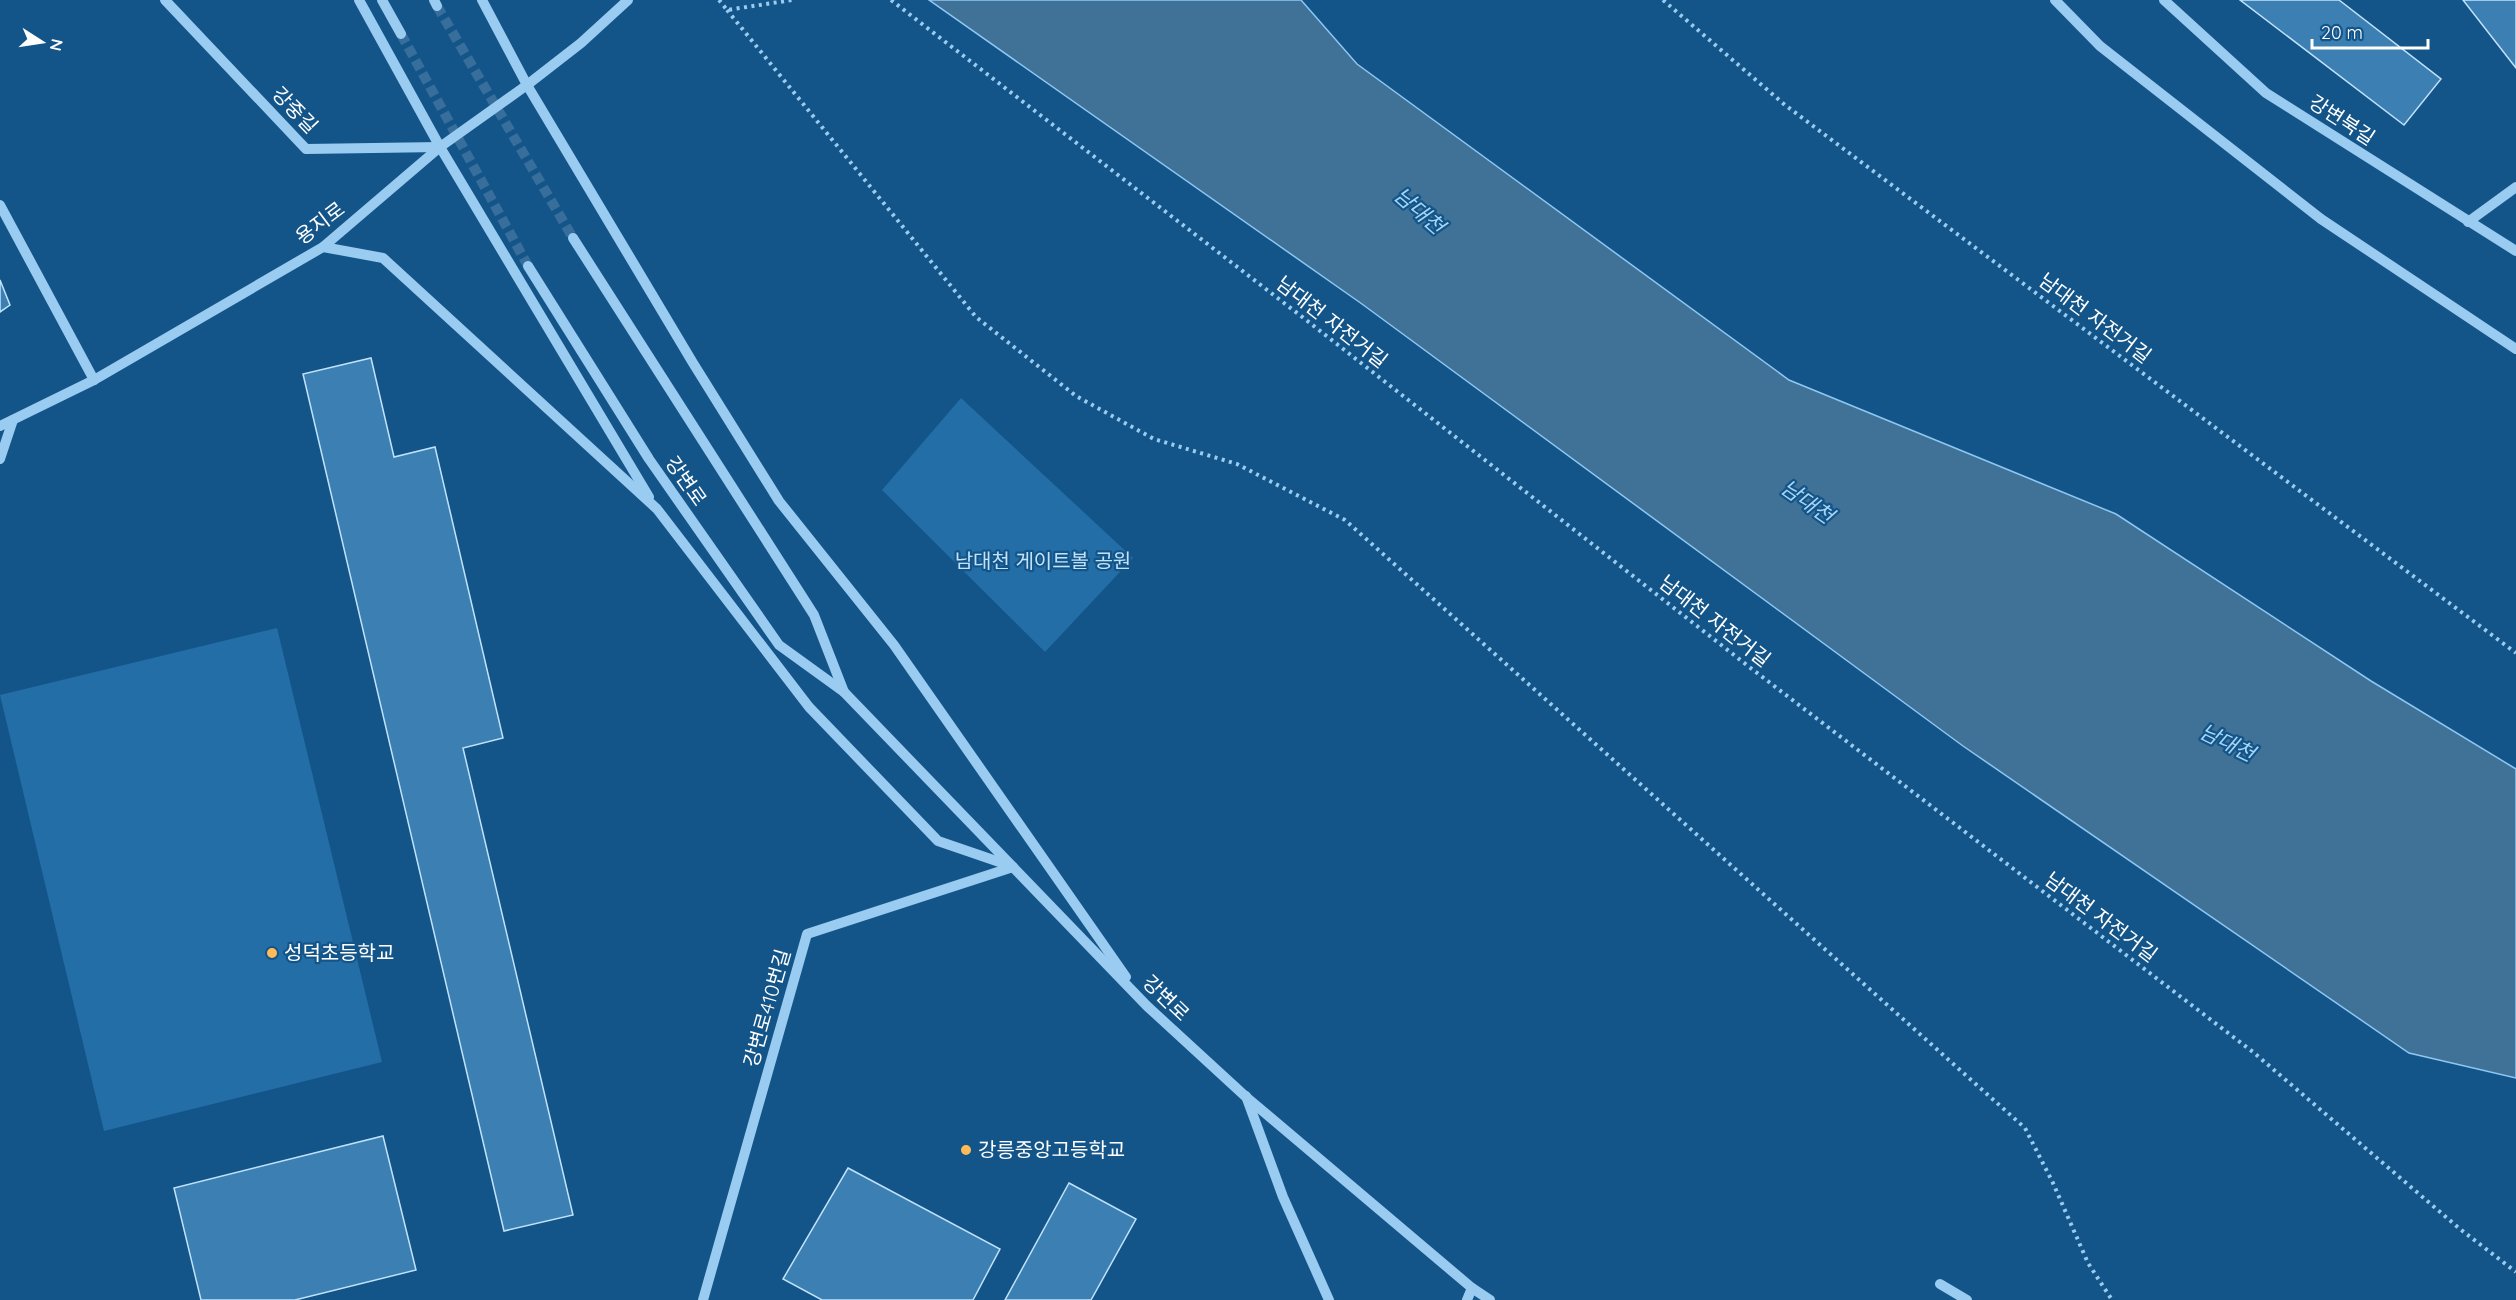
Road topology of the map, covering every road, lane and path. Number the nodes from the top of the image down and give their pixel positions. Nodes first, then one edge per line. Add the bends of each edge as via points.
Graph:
1 (165, 0) edge
2 (359, 0) edge
3 (382, 0) edge
4 (482, 0) edge
5 (628, 0) edge
6 (719, 0) edge
7 (792, 0) edge
8 (891, 0) edge
9 (1663, 0) edge
10 (2055, 0) edge
11 (2164, 0) edge
12 (727, 10) junction
13 (401, 34) tunnel mouth
14 (527, 85) junction
15 (440, 147) junction
16 (2516, 187) edge
17 (0, 205) edge
18 (2468, 222) junction
19 (573, 238) tunnel mouth
20 (323, 247) junction
21 (2516, 251) edge
22 (528, 266) tunnel mouth
23 (2516, 349) edge
24 (94, 380) junction
25 (13, 420) junction
26 (0, 426) edge
27 (0, 459) edge
28 (657, 509) junction
29 (2516, 653) edge
30 (844, 692) junction
31 (1013, 867) junction
32 (1147, 1006) junction
33 (1245, 1096) junction
34 (2516, 1272) edge
35 (1940, 1284) dead end
36 (1472, 1288) junction
37 (703, 1300) edge
38 (1329, 1300) edge
39 (1467, 1300) edge
40 (1478, 1300) edge
41 (1490, 1300) edge
42 (1967, 1300) edge
43 (2112, 1300) edge

1 - 15 street, 강중길 via 306,149
2 - 15 street
3 - 13 street
4 - 14 street
5 - 14 street, 용지로
6 - 12 path
7 - 12 path
8 - 34 path, 남대천 자전거길 via 1758,674 2253,1052
9 - 29 path, 남대천 자전거길 via 1785,105
10 - 23 street via 2100,46 2321,219
11 - 18 street, 강변북길 via 2266,93
12 - 43 path via 976,317 1076,396 1154,439 1237,464 1345,520 2025,1128 2088,1263
14 - 15 street, 용지로
14 - 32 street via 779,501 894,645
15 - 20 street, 용지로
15 - 28 street
16 - 18 street
17 - 24 street
18 - 21 street, 강변북길
19 - 30 street, 강변로 via 814,615
20 - 24 street, 용지로
20 - 28 street via 383,258
22 - 30 street, 강변로 via 649,459 779,645
24 - 25 street, 용지로
25 - 26 street, 용지로
25 - 27 street
28 - 31 street via 809,707 938,841
30 - 31 street, 강변로
31 - 32 street, 강변로
31 - 37 street, 강변로410번길 via 807,934
32 - 33 street, 강변로
33 - 36 street, 강변로
33 - 38 street via 1283,1197
35 - 42 street
36 - 39 street
36 - 40 street
36 - 41 street, 강변로

